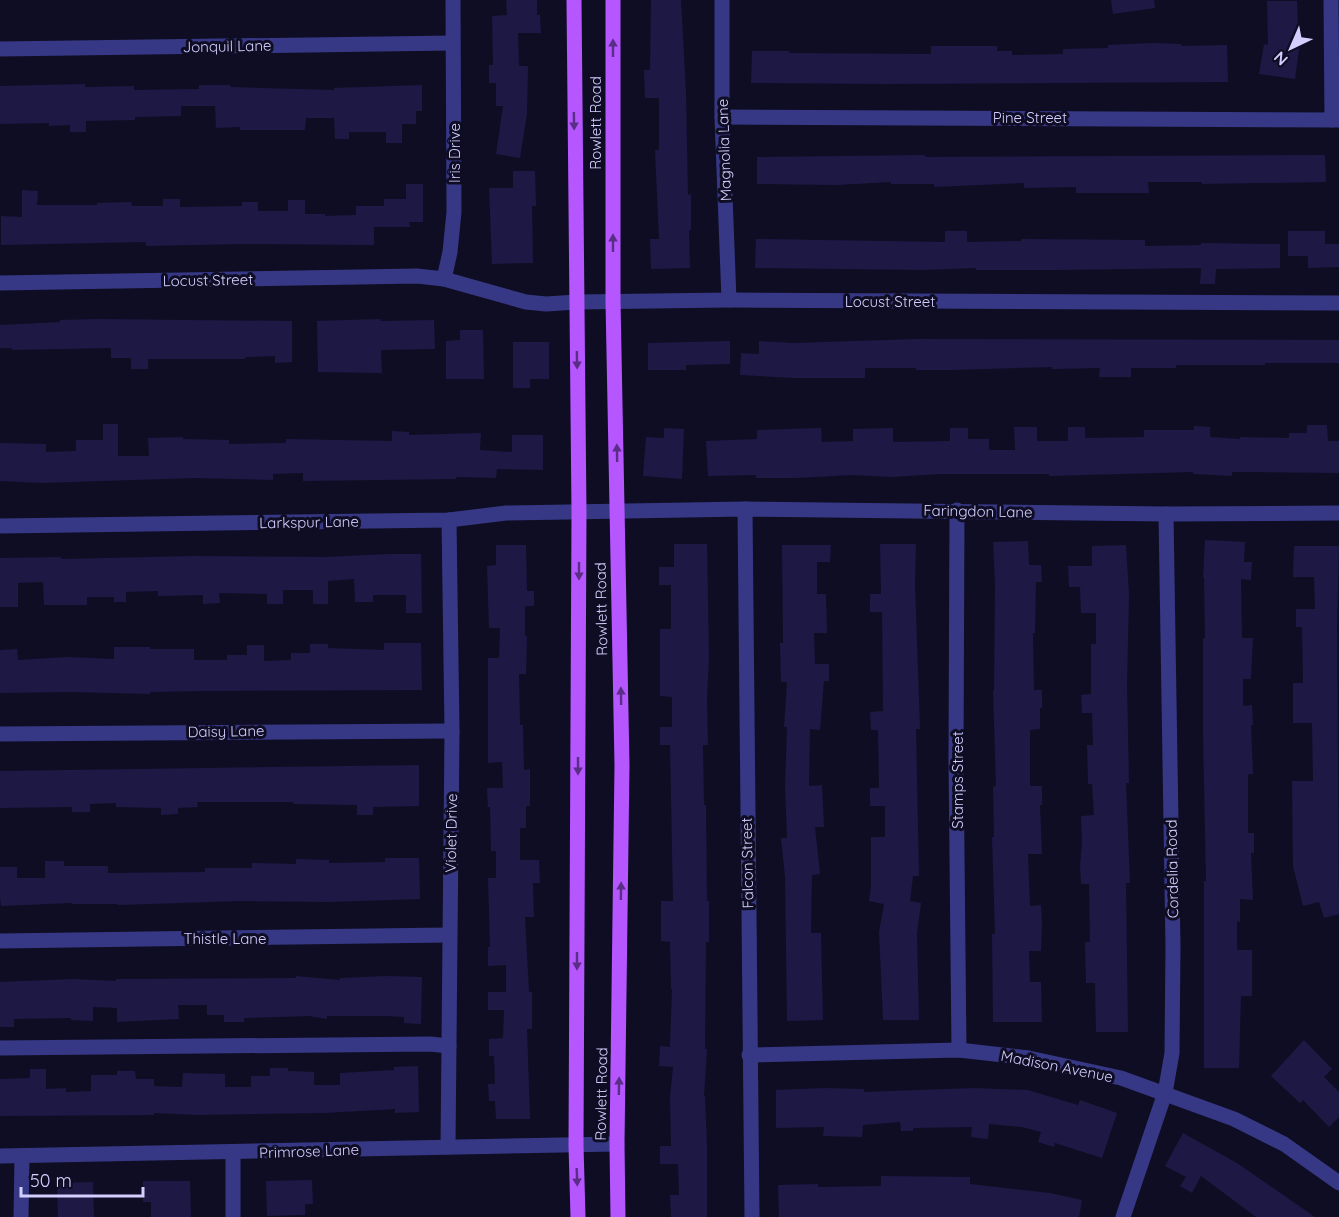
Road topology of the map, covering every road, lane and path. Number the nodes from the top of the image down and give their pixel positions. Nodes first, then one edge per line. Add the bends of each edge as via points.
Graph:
1 (453, 0) edge
2 (574, 0) edge
3 (613, 0) edge
4 (722, 0) edge
5 (1331, 0) edge
6 (453, 44) junction
7 (0, 49) edge
8 (722, 117) junction
9 (1336, 120) edge
10 (444, 279) junction
11 (0, 282) edge
12 (729, 300) junction
13 (613, 301) junction
14 (576, 302) junction
15 (1339, 303) edge
16 (745, 509) junction
17 (957, 510) junction
18 (617, 511) junction
19 (579, 513) junction
20 (1339, 513) edge
21 (1166, 514) junction
22 (449, 520) junction
23 (0, 526) edge
24 (452, 731) junction
25 (0, 734) edge
26 (449, 935) junction
27 (0, 941) edge
28 (449, 1046) junction
29 (0, 1048) edge
30 (959, 1050) junction
31 (749, 1055) junction
32 (1165, 1093) junction
33 (618, 1144) junction
34 (576, 1145) junction
35 (448, 1147) junction
36 (233, 1153) junction
37 (0, 1156) edge
38 (22, 1156) junction
39 (1339, 1183) edge
40 (21, 1217) edge
41 (233, 1217) edge
42 (578, 1217) edge
43 (618, 1217) edge
44 (752, 1217) edge
45 (1123, 1217) edge

1 - 6 street, Iris Drive
2 -> 14 main road, Rowlett Road
13 -> 3 main road, Rowlett Road
4 - 8 street, Magnolia Lane
5 - 9 street
6 - 7 street, Jonquil Lane
6 - 10 street, Iris Drive via 454,212
8 - 9 street, Pine Street
8 - 12 street, Magnolia Lane
10 - 11 street, Locust Street via 417,276
10 - 14 street, Locust Street via 526,302
12 - 13 street, Locust Street
12 - 15 street, Locust Street
13 - 14 street, Locust Street
18 -> 13 main road, Rowlett Road
14 -> 19 main road, Rowlett Road
16 - 17 street, Faringdon Lane
16 - 18 street, Faringdon Lane
16 - 31 street, Falcon Street
17 - 21 street, Faringdon Lane
17 - 30 street, Stamps Street
18 - 19 street, Larkspur Lane
33 -> 18 main road, Rowlett Road via 622,765
19 - 22 street, Larkspur Lane via 506,513
19 -> 34 main road, Rowlett Road
20 - 21 street, Faringdon Lane
21 - 32 street, Cordelia Road via 1173,959 1172,1053
22 - 23 street, Larkspur Lane
22 - 24 street, Violet Drive
24 - 25 street, Daisy Lane
24 - 26 street, Violet Drive
26 - 27 street, Thistle Lane
26 - 28 street, Violet Drive
28 - 29 street
28 - 35 street, Violet Drive
30 - 31 street, Madison Avenue
30 - 32 street, Madison Avenue via 1029,1058 1121,1078
31 - 44 street, Falcon Street
32 - 39 street, Madison Avenue via 1234,1119 1284,1144
32 - 45 street, Cordelia Road
33 - 34 street, Primrose Lane
33 - 43 main road, Rowlett Road
34 - 35 street, Primrose Lane
34 -> 42 main road, Rowlett Road
35 - 36 street, Primrose Lane
36 - 38 street, Primrose Lane
36 - 41 street
37 - 38 street, Primrose Lane
38 - 40 street

